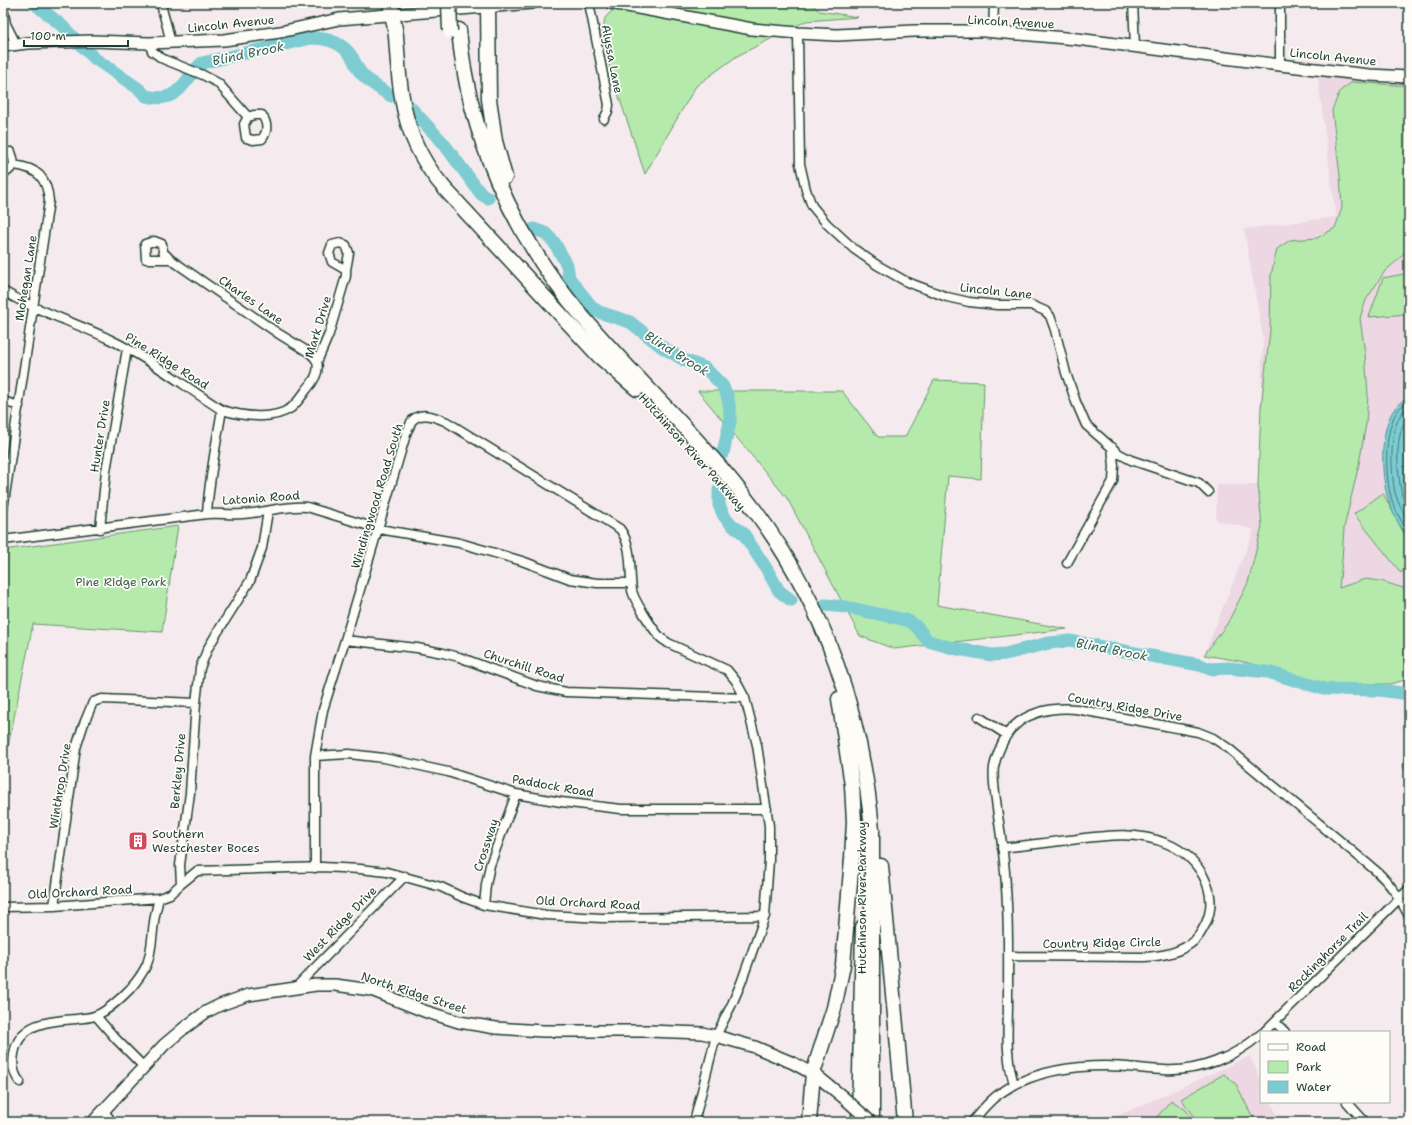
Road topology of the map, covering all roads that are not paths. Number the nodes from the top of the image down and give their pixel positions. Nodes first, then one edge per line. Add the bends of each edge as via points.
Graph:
1 (160, 3) edge
2 (449, 3) edge
3 (458, 3) edge
4 (532, 3) edge
5 (589, 3) edge
6 (611, 3) edge
7 (994, 3) edge
8 (1133, 3) edge
9 (1280, 3) edge
10 (488, 5) edge
11 (3, 8) edge
12 (392, 8) edge
13 (455, 30) junction
14 (993, 32) junction
15 (798, 33) junction
16 (170, 42) junction
17 (149, 43) junction
18 (16, 44) junction
19 (3, 46) edge
20 (1135, 46) junction
21 (1280, 65) junction
22 (1409, 77) edge
23 (248, 116) dead end
24 (604, 119) dead end
25 (3, 152) edge
26 (14, 165) junction
27 (3, 170) edge
28 (170, 259) dead end
29 (346, 270) dead end
30 (550, 274) junction
31 (3, 291) edge
32 (34, 307) junction
33 (127, 349) junction
34 (317, 362) junction
35 (636, 389) junction
36 (3, 401) edge
37 (19, 406) junction
38 (222, 410) junction
39 (1112, 447) junction
40 (1208, 492) dead end
41 (3, 509) edge
42 (268, 511) junction
43 (208, 514) junction
44 (100, 528) junction
45 (379, 528) junction
46 (3, 540) edge
47 (1067, 563) dead end
48 (631, 583) junction
49 (345, 640) junction
50 (745, 698) junction
51 (839, 699) junction
52 (196, 703) junction
53 (979, 717) dead end
54 (1007, 735) junction
55 (860, 743) junction
56 (315, 756) junction
57 (516, 794) junction
58 (767, 809) junction
59 (1002, 848) junction
60 (315, 868) junction
61 (405, 876) junction
62 (181, 884) junction
63 (1409, 888) edge
64 (1400, 897) junction
65 (159, 898) junction
66 (484, 905) junction
67 (54, 906) junction
68 (3, 907) edge
69 (765, 916) junction
70 (1409, 916) edge
71 (1008, 956) junction
72 (294, 989) junction
73 (96, 1016) junction
74 (1275, 1022) junction
75 (1265, 1031) edge
76 (1283, 1031) edge
77 (1260, 1035) edge
78 (716, 1036) junction
79 (144, 1067) junction
80 (813, 1073) junction
81 (20, 1082) dead end
82 (1014, 1084) junction
83 (1348, 1103) edge
84 (104, 1111) junction
85 (93, 1122) edge
86 (112, 1122) edge
87 (694, 1122) edge
88 (810, 1122) edge
89 (860, 1122) edge
90 (871, 1122) edge
91 (905, 1122) edge
92 (972, 1122) edge
93 (1365, 1122) edge

1 - 16 street
2 - 13 highway, Hutchinson River Parkway, bridge
3 - 13 highway, Hutchinson River Parkway
4 - 10 street, Lincoln Avenue
5 - 24 street, Alyssa Lane via 609,105
6 - 15 street, Lincoln Avenue via 752,29
7 - 14 street
8 - 20 street
9 - 21 street
10 - 12 street, Lincoln Avenue
10 - 30 highway via 491,120 501,165 521,216
11 - 18 street via 6,24
12 - 16 street, Lincoln Avenue via 280,32 231,39
12 - 35 highway via 402,102 408,127 424,160 442,186 599,356
13 - 30 highway, Hutchinson River Parkway via 474,116 486,152 523,231
13 - 35 highway, Hutchinson River Parkway via 455,72 463,110 483,170 499,205 517,238 559,301
14 - 15 street, Lincoln Avenue via 914,31 837,35
14 - 20 street, Lincoln Avenue
15 - 39 street, Lincoln Lane via 800,164 812,206 854,249 907,282 969,302 1031,305 1045,311 1050,316 1066,373 1086,425
16 - 17 street, Lincoln Avenue
17 - 18 street, Lincoln Avenue via 93,41
17 - 23 street via 152,52 162,59 218,83
18 - 19 street, Lincoln Avenue
20 - 21 street, Lincoln Avenue
21 - 22 street, Lincoln Avenue
25 - 26 street via 11,152
26 - 27 street via 8,171
26 - 32 street, Mohegan Lane via 23,166 40,176 45,182 50,201
28 - 34 street, Charles Lane via 278,334 310,353
29 - 34 street, Mark Drive via 330,334
30 - 55 highway, Hutchinson River Parkway via 597,333 729,478 774,538 804,588 825,634 843,681
31 - 32 street, Pine Ridge Road
32 - 33 street, Pine Ridge Road
32 - 37 street, Mohegan Lane
33 - 38 street, Pine Ridge Road via 151,362
33 - 44 street, Hunter Drive via 106,471
34 - 38 street, Mark Drive via 314,381 290,408 265,416 235,414
35 - 51 highway, Hutchinson River Parkway via 720,480 765,540 805,611 823,651
36 - 37 street
37 - 41 street, Mohegan Lane
38 - 43 street via 213,458
39 - 40 street, Lincoln Lane via 1131,460 1199,483
39 - 47 street via 1113,481
42 - 43 street, Latonia Road
42 - 45 street, Latonia Road via 285,507 307,508
42 - 52 street, Berkley Drive via 262,548 250,581 214,638 200,668
43 - 44 street, Latonia Road
44 - 46 street, Latonia Road
45 - 48 street, Latonia Road via 460,544 522,561 570,579 597,584
45 - 48 street, Windingwood Road South via 407,431 412,422 420,416 430,416 447,422 620,529 629,550
45 - 49 street, Windingwood Road South
48 - 50 street, Windingwood Road South via 632,592 651,626 661,638 727,670
49 - 50 street, Churchill Road via 443,653 537,686 566,692
49 - 56 street, Windingwood Road South via 322,710
50 - 58 street, Windingwood Road South via 757,746
51 - 80 highway via 852,785 852,858 842,970 834,1008
51 - 89 highway, Hutchinson River Parkway via 855,766 864,847
52 - 62 street, Berkley Drive via 190,793 180,865
52 - 67 street, Winthrop Drive via 102,699 93,702 76,748
53 - 54 street
54 - 59 street, Country Ridge Drive via 994,767
54 - 64 street, Country Ridge Drive via 1017,723 1030,716 1044,710 1060,708 1198,732 1213,738 1348,847 1389,882
55 - 90 highway, Hutchinson River Parkway via 872,843
55 - 91 highway via 875,806
56 - 57 street, Paddock Road via 349,754 384,758 448,772
56 - 60 street, Windingwood Road South
57 - 58 street, Paddock Road via 621,809
57 - 66 street, Crossway via 490,865
58 - 69 street, Windingwood Road South via 769,860
59 - 71 street, Country Ridge Drive
59 - 71 street, Country Ridge Circle via 1111,835 1148,838 1184,853 1197,866 1207,882 1211,899 1209,916 1202,932 1191,944 1176,952 1144,957
60 - 61 street, Old Orchard Road via 360,869
60 - 62 street, Old Orchard Road via 197,871
61 - 66 street, Old Orchard Road via 441,887 462,898
61 - 72 street, West Ridge Drive
62 - 65 street via 170,894
63 - 64 street, Rockinghorse Trail
64 - 70 street, Country Ridge Drive
64 - 74 street, Rockinghorse Trail
65 - 67 street, Old Orchard Road
65 - 73 street via 148,963 124,994
66 - 69 street, Old Orchard Road via 546,915 602,918
67 - 68 street, Old Orchard Road
69 - 78 street, Windingwood Road South via 741,983
71 - 82 street, Country Ridge Drive via 1008,1057
72 - 78 street, North Ridge Street via 335,984 371,990 459,1022 496,1028 543,1031 686,1032
72 - 79 street, North Ridge Street via 248,995 206,1012 164,1045
73 - 79 street
73 - 81 street via 52,1021 36,1025 26,1031 15,1048 13,1062 14,1073
74 - 75 street, Rockinghorse Trail
74 - 76 street
77 - 82 street via 1240,1050 1221,1059 1184,1070 1106,1066 1072,1068 1031,1077
78 - 80 street, North Ridge Street via 755,1047
78 - 87 street, Windingwood Road South
79 - 84 street, North Ridge Street
80 - 88 highway
80 - 90 street, North Ridge Street, bridge
82 - 92 street via 998,1094
83 - 93 street
84 - 85 street, North Ridge Street
84 - 86 street

